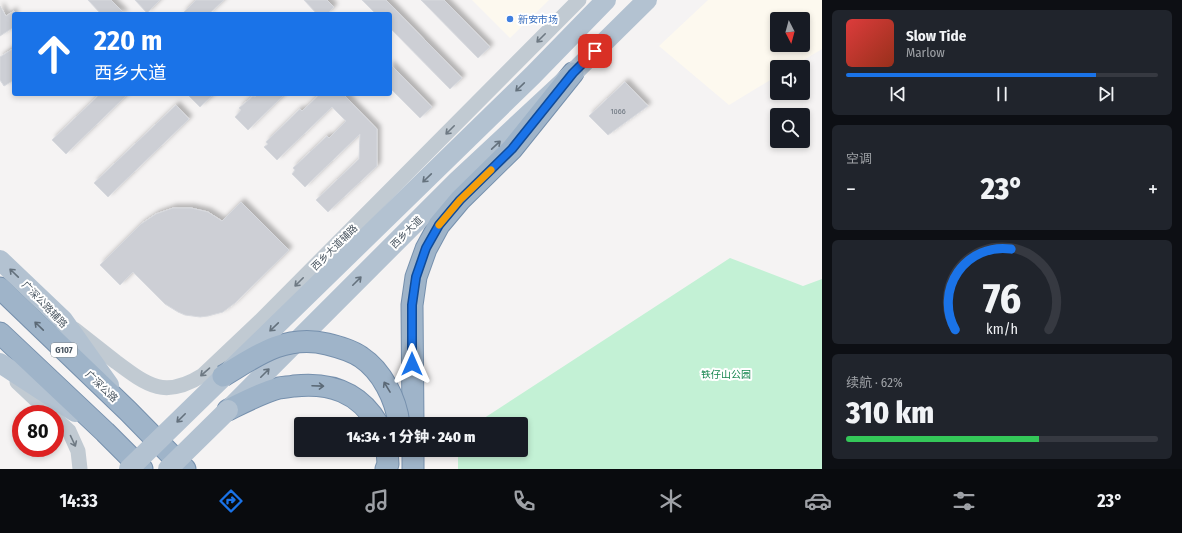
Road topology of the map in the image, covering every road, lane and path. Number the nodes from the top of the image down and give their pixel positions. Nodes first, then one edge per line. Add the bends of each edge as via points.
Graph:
1 (578, 0) edge
2 (606, 0) edge
3 (646, 0) edge
4 (656, 0) edge
5 (628, 18) junction
6 (573, 73) junction
7 (0, 260) edge
8 (0, 288) edge
9 (63, 320) junction
10 (0, 333) edge
11 (0, 362) edge
12 (0, 366) edge
13 (223, 376) junction
14 (41, 405) edge
15 (228, 410) junction
16 (128, 411) junction
17 (373, 417) edge
18 (398, 417) edge
19 (413, 417) edge
20 (64, 426) edge
21 (105, 432) junction
22 (388, 457) edge
23 (401, 457) edge
24 (413, 457) edge
25 (80, 469) edge
26 (129, 469) edge
27 (142, 469) edge
28 (168, 469) edge
29 (185, 469) edge
30 (386, 469) edge
31 (401, 469) edge
32 (413, 469) edge

1 -> 9 street, 西乡大道辅路 via 260,321 203,375 173,388 152,385 139,379
2 -> 13 main road, bridge via 533,75
3 - 5 main road, 西乡大道
4 - 5 street
5 - 6 main road, 西乡大道
15 -> 6 main road, 西乡大道, bridge via 457,181
6 - 19 highway via 512,149 460,200 439,225 426,248 416,277 412,312
9 -> 7 main road, 广深公路辅路
16 -> 8 highway, 广深公路 / G107
9 - 16 main road, 广深公路辅路
10 - 21 highway
11 - 21 main road
12 - 14 street
18 -> 13 highway, bridge via 390,391 378,372 362,357 320,342 297,342 276,347
13 -> 26 main road, bridge
15 -> 17 highway via 258,395 280,388 325,386 343,391 360,402
15 - 28 main road, 西乡大道, bridge
16 - 29 highway, 广深公路 / G107
20 -> 25 street via 69,431 78,451
21 - 27 highway
22 - 30 highway
23 - 31 highway
24 - 32 highway

